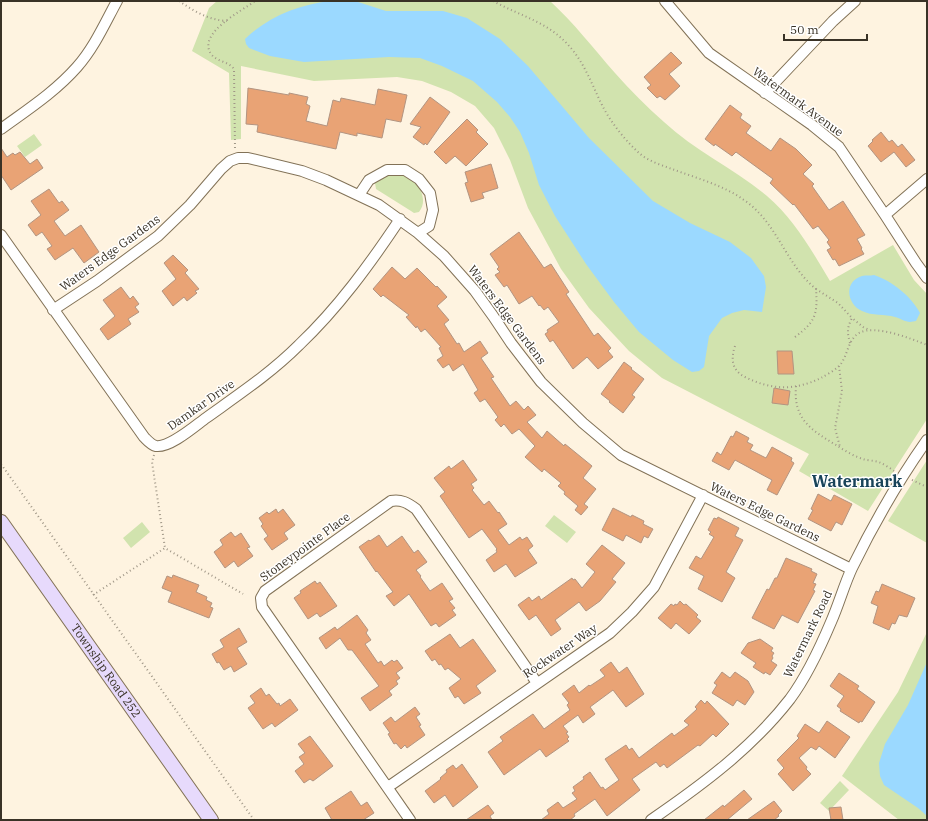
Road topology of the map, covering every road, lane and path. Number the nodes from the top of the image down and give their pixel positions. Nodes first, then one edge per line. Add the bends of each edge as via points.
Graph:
1 (117, 1) edge
2 (179, 1) edge
3 (255, 1) edge
4 (493, 1) edge
5 (665, 1) edge
6 (855, 1) edge
7 (228, 21) junction
8 (765, 93) junction
9 (1, 129) edge
10 (236, 159) junction
11 (927, 179) edge
12 (359, 195) junction
13 (886, 215) junction
14 (400, 219) junction
15 (418, 233) junction
16 (1, 235) edge
17 (927, 278) edge
18 (816, 289) junction
19 (53, 310) junction
20 (852, 318) junction
21 (870, 330) junction
22 (795, 337) dead end
23 (850, 343) junction
24 (927, 345) edge
25 (735, 346) dead end
26 (839, 366) junction
27 (796, 386) junction
28 (927, 440) edge
29 (156, 446) junction
30 (840, 448) junction
31 (1, 464) edge
32 (902, 476) junction
33 (927, 487) edge
34 (703, 495) junction
35 (1, 522) edge
36 (165, 548) junction
37 (851, 569) junction
38 (243, 594) dead end
39 (93, 595) junction
40 (536, 683) junction
41 (388, 787) junction
42 (211, 820) edge
43 (254, 820) edge
44 (410, 820) edge
45 (651, 820) edge

1 - 9 street via 99,35 78,66 54,90
2 - 7 path via 199,14
3 - 7 path
4 - 18 path via 542,23 570,46 615,126 641,155 725,189 756,209 802,274
5 - 8 street, Watermark Avenue via 709,53
6 - 8 street
7 - 10 path via 214,31 208,40 208,47 212,56 234,69
8 - 13 street, Watermark Avenue via 839,147
10 - 12 street, Waters Edge Gardens via 248,158 302,172
10 - 19 street, Waters Edge Gardens via 221,169 190,205 158,236
11 - 13 street
12 - 14 street, Waters Edge Gardens
12 - 15 street via 369,180 387,170 405,170 419,179 430,193 433,210 429,226
13 - 17 street, Watermark Avenue
14 - 15 street, Waters Edge Gardens
14 - 29 street, Damkar Drive via 357,281 298,346 244,392 171,443
15 - 34 street, Waters Edge Gardens via 444,256 475,291 542,382 583,424 621,455
16 - 19 street
18 - 20 path via 838,303
18 - 22 path via 817,304 813,321
19 - 29 street via 144,437
20 - 21 path
20 - 23 path via 847,326
21 - 23 path via 859,333
21 - 24 path via 916,340
23 - 26 path
25 - 27 path via 733,366 740,374 769,386
26 - 27 path via 814,381
26 - 30 path via 842,391 835,428
27 - 30 path via 797,407 808,427
28 - 32 street, Watermark Road
29 - 36 path via 152,462
30 - 32 path via 864,460 880,462
31 - 39 path
32 - 33 path
32 - 37 street, Watermark Road via 881,510
34 - 37 street, Waters Edge Gardens
34 - 40 street, Rockwater Way via 654,587 632,612 610,633
35 - 42 street, Township Road 252
36 - 38 path
36 - 39 path
37 - 45 street, Watermark Road via 831,622 810,667 778,713 743,749 702,784
39 - 43 path
40 - 41 street, Rockwater Way
40 - 41 street, Stoneypointe Place via 416,509 405,502 391,501 265,591 261,598 262,607
41 - 44 street, Stoneypointe Place

